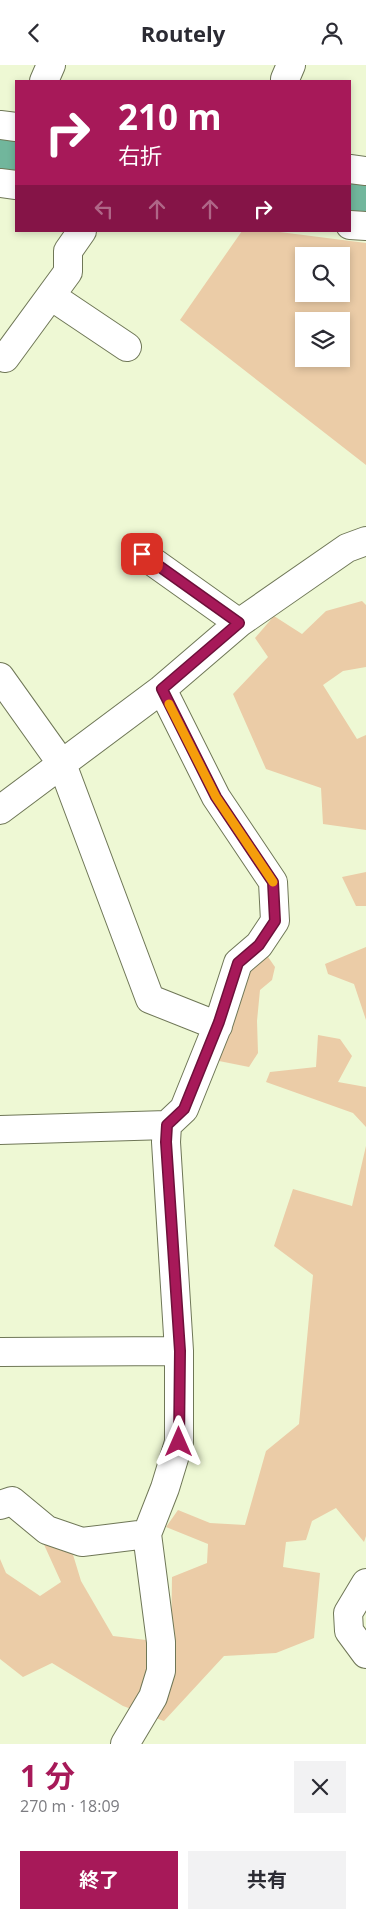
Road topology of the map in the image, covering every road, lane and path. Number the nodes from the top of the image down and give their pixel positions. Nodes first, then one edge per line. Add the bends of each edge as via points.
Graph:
1 (51, 65) edge
2 (44, 80) edge
3 (0, 125) edge
4 (15, 127) edge
5 (351, 169) edge
6 (366, 171) edge
7 (0, 183) edge
8 (15, 185) edge
9 (351, 225) edge
10 (366, 227) edge
11 (81, 232) edge
12 (51, 296) junction
13 (127, 347) dead end
14 (5, 358) dead end
15 (366, 541) edge
16 (142, 554) dead end
17 (239, 623) junction
18 (0, 677) edge
19 (162, 689) junction
20 (62, 764) junction
21 (0, 810) edge
22 (218, 1026) junction
23 (167, 1125) junction
24 (0, 1130) edge
25 (180, 1351) junction
26 (0, 1352) edge
27 (0, 1505) edge
28 (147, 1534) junction
29 (366, 1583) edge
30 (366, 1654) edge
31 (125, 1744) edge

1 - 2 street
3 - 4 street
5 - 6 street
7 - 8 street
9 - 10 street
11 - 12 street via 68,251 68,272
12 - 13 street
12 - 14 street
15 - 17 street via 347,548
16 - 17 street
17 - 19 street
18 - 20 street
19 - 20 street
19 - 22 street via 216,797 273,882 275,921 259,945 238,963
20 - 21 street
20 - 22 street via 150,999
22 - 23 street via 184,1109
23 - 24 street
23 - 25 street
25 - 26 street
25 - 28 street via 179,1442
27 - 28 street via 12,1501 47,1530 82,1542
28 - 31 street via 161,1642 161,1671 153,1697
29 - 30 street via 348,1613 349,1631

